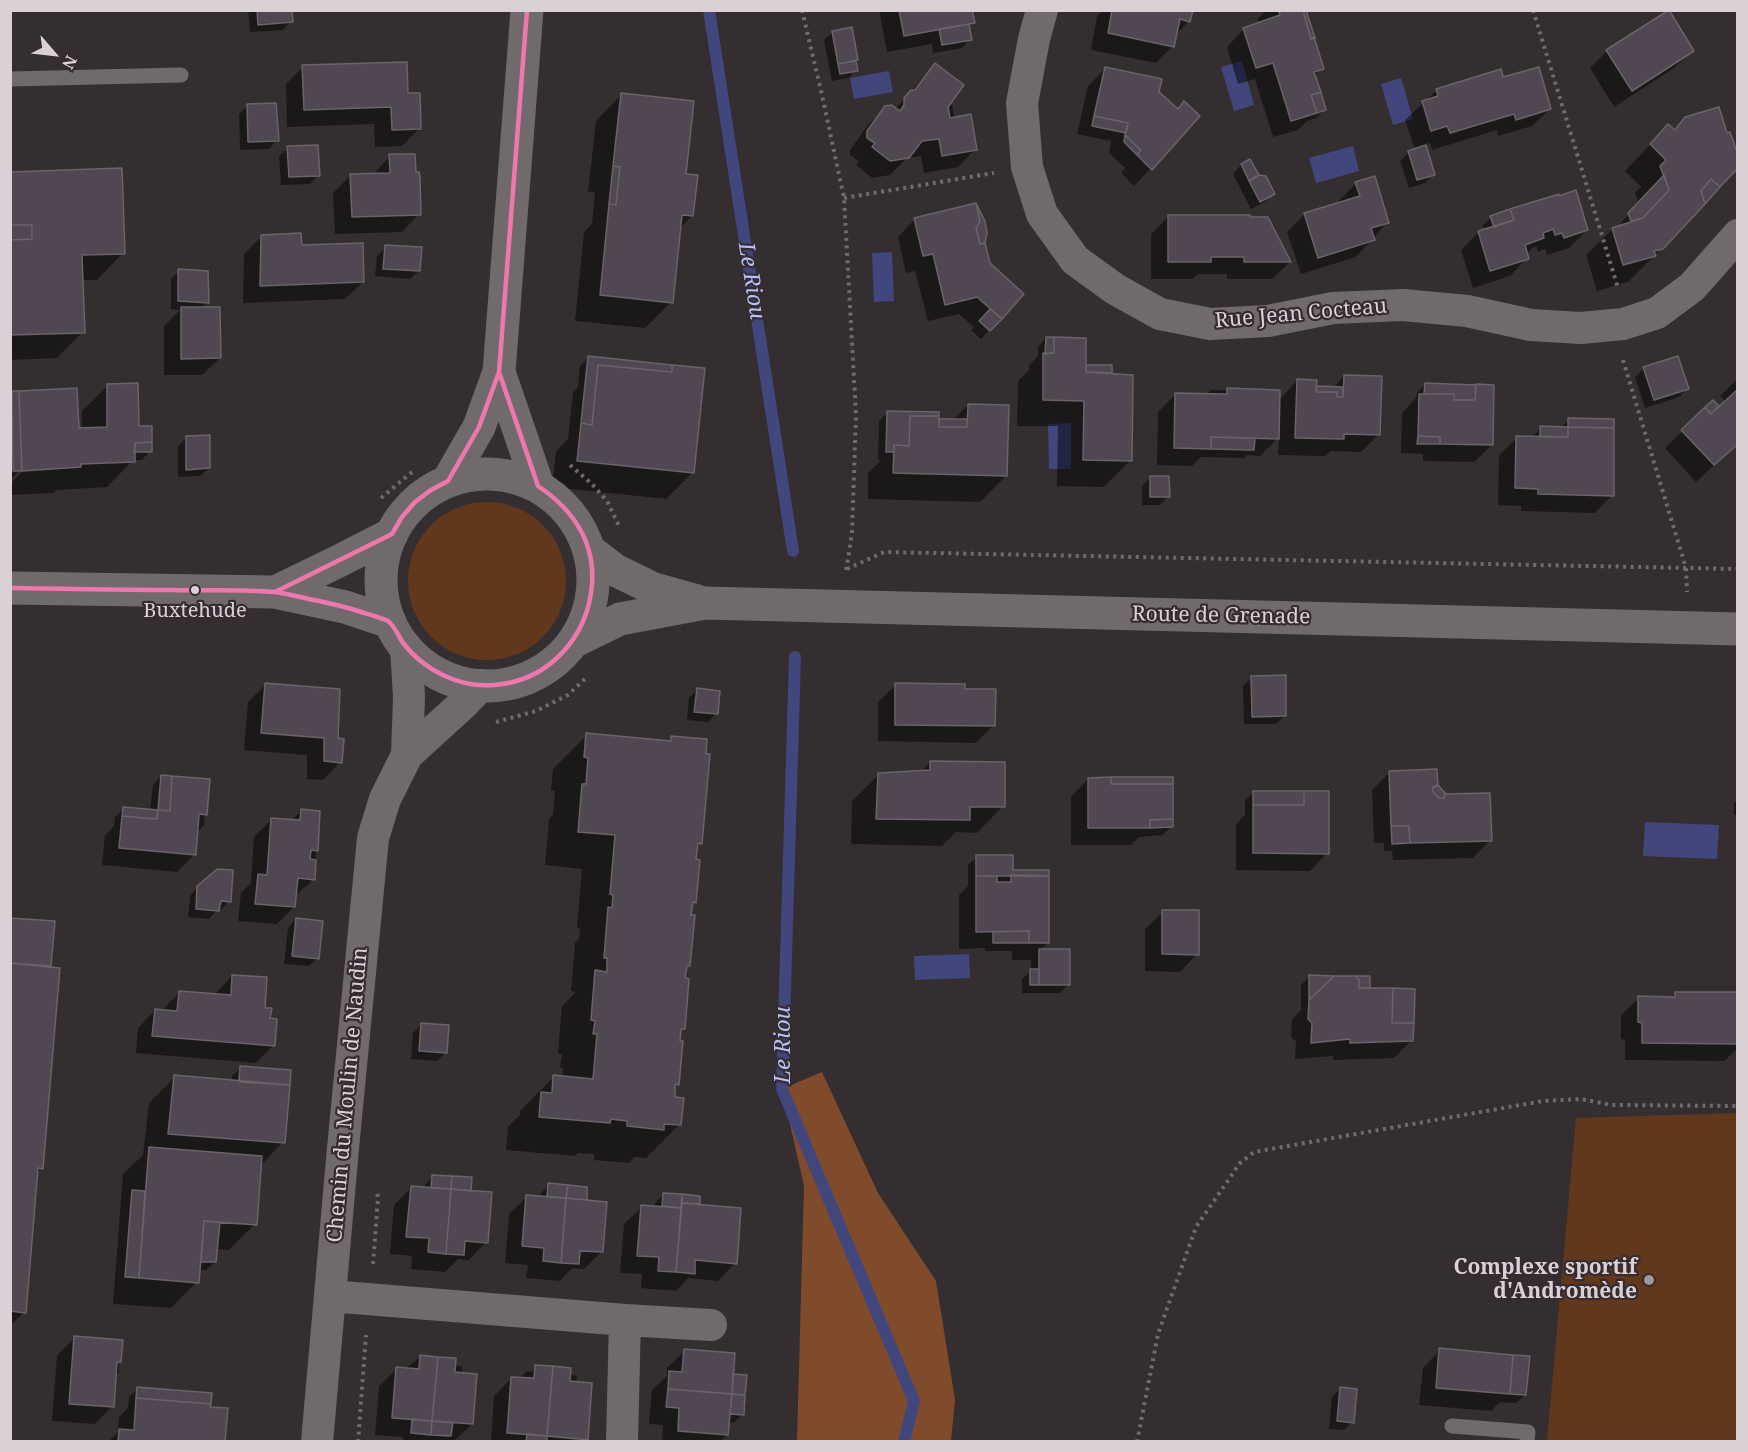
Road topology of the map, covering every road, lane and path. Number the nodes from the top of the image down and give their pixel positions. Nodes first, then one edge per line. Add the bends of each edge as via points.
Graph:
1 (527, 10) edge
2 (802, 10) edge
3 (1042, 10) edge
4 (181, 75) dead end
5 (10, 79) edge
6 (1027, 167) junction
7 (844, 198) junction
8 (1737, 236) edge
9 (499, 372) junction
10 (566, 461) dead end
11 (419, 465) dead end
12 (448, 481) junction
13 (538, 486) junction
14 (376, 502) dead end
15 (621, 531) dead end
16 (392, 534) junction
17 (589, 550) junction
18 (1737, 569) edge
19 (10, 588) edge
20 (275, 591) junction
21 (705, 603) junction
22 (1737, 629) edge
23 (398, 634) junction
24 (573, 642) junction
25 (592, 672) dead end
26 (481, 685) junction
27 (486, 725) dead end
28 (407, 755) junction
29 (1737, 1106) edge
30 (330, 1296) junction
31 (625, 1320) junction
32 (711, 1325) dead end
33 (1452, 1426) dead end
34 (317, 1442) edge
35 (622, 1442) edge
36 (1137, 1442) edge
37 (1527, 1442) edge

1 - 9 main road
2 - 7 path
3 - 6 street, Rue Jean Cocteau via 1022,103
4 - 5 lane
6 - 7 path
6 - 8 street, Rue Jean Cocteau via 1042,214 1075,260 1115,289 1160,314 1210,324 1269,321 1333,308 1403,305 1467,311 1531,325 1581,328 1623,324 1657,313 1692,287
7 - 18 path via 856,415 847,570 884,552
9 - 12 main road via 479,427
9 - 13 main road
10 - 15 path via 607,501
11 - 14 path
12 - 13 main road via 494,474
12 - 16 main road via 415,502
13 - 17 main road via 570,513
16 - 20 main road
16 - 23 main road via 381,577 383,600
17 - 21 main road via 615,570 654,589
17 - 24 main road via 592,597
19 - 20 main road
20 - 23 main road via 345,607
21 - 22 main road, Route de Grenade
21 - 24 main road via 620,620
23 - 26 main road via 421,663 460,682
23 - 28 street, Chemin du Moulin de Naudin via 409,697
24 - 26 main road via 552,664 526,678 496,686
25 - 27 path via 567,695 536,711
26 - 28 street, Chemin du Moulin de Naudin
28 - 30 street, Chemin du Moulin de Naudin via 385,800 373,838
29 - 36 path via 1543,1101 1254,1152 1240,1163 1196,1227 1158,1334
30 - 31 street
30 - 34 street, Chemin du Moulin de Naudin
31 - 32 street
31 - 35 street
33 - 37 lane via 1528,1432

